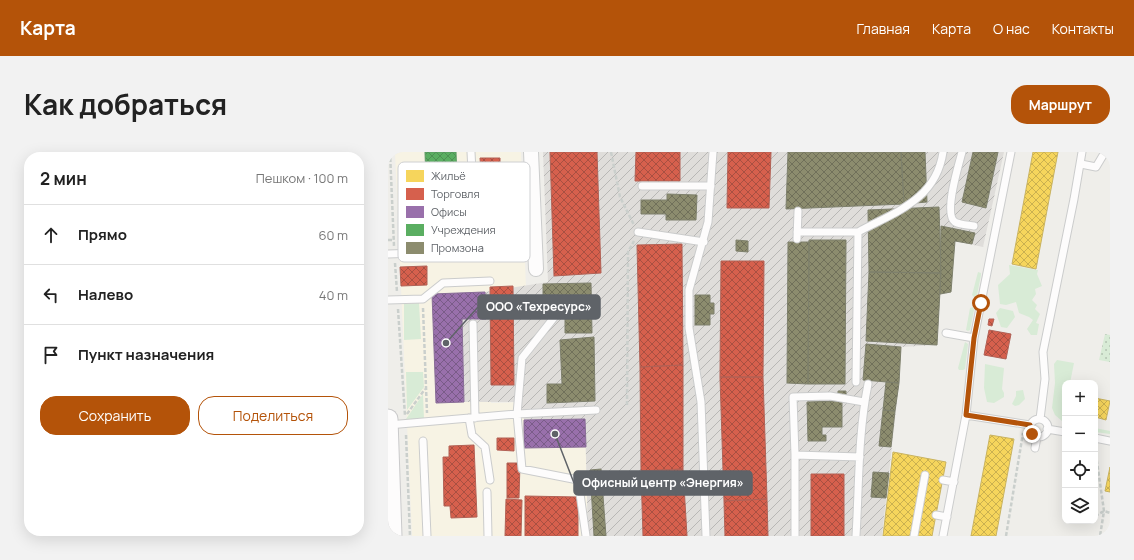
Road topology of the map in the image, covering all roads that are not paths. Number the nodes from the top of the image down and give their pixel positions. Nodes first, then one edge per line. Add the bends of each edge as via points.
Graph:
1 (471, 152) edge
2 (531, 152) edge
3 (713, 152) edge
4 (943, 152) edge
5 (962, 152) edge
6 (1011, 152) edge
7 (1082, 152) edge
8 (1105, 152) edge
9 (472, 162) edge
10 (1081, 164) junction
11 (642, 186) dead end
12 (711, 186) junction
13 (798, 211) dead end
14 (974, 226) dead end
15 (638, 232) road end
16 (858, 232) junction
17 (704, 242) junction
18 (536, 269) dead end
19 (490, 281) dead end
20 (388, 300) edge
21 (556, 315) dead end
22 (473, 324) dead end
23 (946, 332) dead end
24 (974, 338) junction
25 (856, 382) dead end
26 (868, 384) dead end
27 (864, 402) junction
28 (596, 410) dead end
29 (517, 414) junction
30 (966, 415) junction
31 (472, 418) junction
32 (1040, 419) junction
33 (397, 421) edge
34 (1027, 425) junction
35 (1047, 429) junction
36 (1062, 432) edge
37 (1037, 437) junction
38 (1098, 439) edge
39 (423, 441) dead end
40 (1110, 441) edge
41 (1036, 448) dead end
42 (389, 454) edge
43 (795, 455) junction
44 (860, 457) junction
45 (925, 475) dead end
46 (490, 480) dead end
47 (943, 480) dead end
48 (954, 482) junction
49 (487, 492) dead end
50 (936, 514) dead end
51 (947, 516) junction
52 (392, 536) edge
53 (427, 536) edge
54 (488, 536) edge
55 (586, 536) edge
56 (706, 536) edge
57 (795, 536) edge
58 (856, 536) edge
59 (914, 536) edge
60 (943, 536) edge

1 - 9 lane
2 - 18 street
3 - 12 lane
4 - 16 lane via 932,184 919,198
5 - 14 lane via 950,212 955,222
6 - 24 lane
7 - 10 lane
8 - 10 lane via 1096,167
10 - 32 lane via 1044,352 1045,379
11 - 12 lane
12 - 17 lane
13 - 16 lane via 797,236
15 - 17 lane
16 - 25 lane
17 - 56 lane via 689,290 689,328 701,402
19 - 20 lane via 443,283 423,299
21 - 29 lane via 522,358
22 - 31 lane
23 - 24 lane
24 - 30 lane
26 - 27 lane
27 - 43 lane via 830,396 793,397
27 - 44 lane
28 - 29 lane
29 - 31 lane
29 - 55 lane via 522,469 578,480
30 - 34 lane
30 - 48 lane
31 - 33 lane via 427,422
31 - 46 lane via 472,435 485,447
32 - 34 lane
32 - 35 lane via 1046,422
33 - 42 main road
34 - 37 lane
35 - 36 lane
35 - 37 lane via 1043,436
37 - 41 lane
38 - 40 lane
39 - 53 lane
42 - 52 main road
43 - 44 lane
43 - 57 lane
44 - 58 lane
45 - 59 lane
47 - 48 lane
48 - 51 lane
49 - 54 lane
50 - 51 lane
51 - 60 lane

